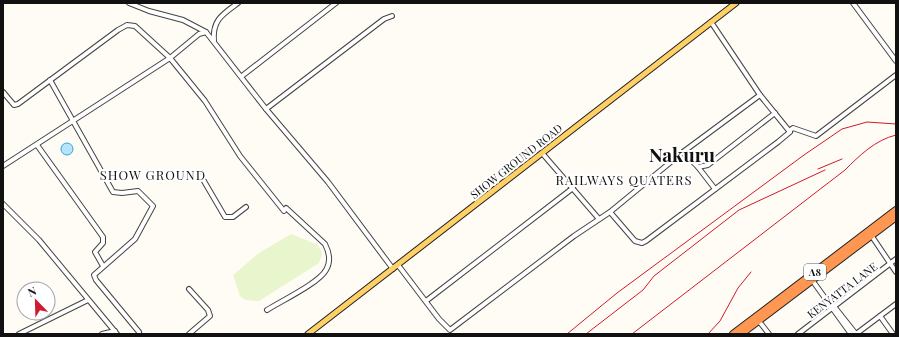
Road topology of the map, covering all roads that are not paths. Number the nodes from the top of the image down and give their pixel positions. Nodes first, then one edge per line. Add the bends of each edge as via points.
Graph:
1 (129, 3) edge
2 (238, 3) edge
3 (336, 3) edge
4 (736, 3) edge
5 (853, 3) edge
6 (392, 16) dead end
7 (711, 22) junction
8 (206, 32) junction
9 (214, 41) junction
10 (170, 58) junction
11 (896, 61) edge
12 (896, 75) edge
13 (242, 76) junction
14 (50, 80) junction
15 (3, 92) edge
16 (760, 95) junction
17 (266, 109) junction
18 (775, 113) junction
19 (74, 120) junction
20 (789, 131) junction
21 (37, 145) junction
22 (683, 152) junction
23 (542, 153) junction
24 (3, 166) edge
25 (698, 167) junction
26 (201, 176) dead end
27 (573, 188) junction
28 (715, 189) junction
29 (3, 204) edge
30 (246, 208) dead end
31 (896, 210) edge
32 (610, 212) junction
33 (896, 216) edge
34 (599, 219) junction
35 (871, 235) junction
36 (896, 260) edge
37 (890, 264) junction
38 (398, 265) junction
39 (103, 266) junction
40 (393, 269) junction
41 (896, 272) edge
42 (812, 280) junction
43 (189, 289) dead end
44 (88, 300) junction
45 (426, 301) junction
46 (896, 304) edge
47 (832, 306) junction
48 (267, 310) dead end
49 (880, 316) junction
50 (758, 320) junction
51 (116, 332) edge
52 (139, 332) dead end
53 (19, 334) edge
54 (102, 334) edge
55 (189, 334) edge
56 (308, 334) edge
57 (733, 334) edge
58 (741, 334) edge
59 (769, 334) edge
60 (798, 334) edge
61 (850, 334) edge
62 (856, 334) edge
63 (893, 334) edge

1 - 8 street via 183,20
2 - 9 street via 216,22
3 - 13 street
4 - 7 main road, SHOW GROUND ROAD
5 - 11 street
6 - 17 street via 384,19
7 - 16 street
7 - 23 main road, SHOW GROUND ROAD
8 - 9 street
8 - 10 street via 199,34
9 - 13 street
10 - 14 street via 135,26 127,25
10 - 19 street
10 - 48 street via 205,101 240,156 285,210 326,244 326,272
12 - 20 street via 816,136 793,128
13 - 17 street
14 - 15 street via 16,105
14 - 19 street
16 - 18 street
16 - 22 street
17 - 40 street via 328,182
18 - 20 street
18 - 25 street via 708,165
19 - 21 street
19 - 39 street via 113,192 138,190 152,206 135,238
20 - 28 street
21 - 24 street
21 - 39 street via 103,237 103,244 95,255
22 - 25 street
22 - 32 street
23 - 27 street
23 - 38 main road, SHOW GROUND ROAD
25 - 28 street
26 - 30 street via 225,217 233,217
27 - 34 street
27 - 45 street
28 - 32 street via 642,243 635,241
29 - 44 street via 38,240
31 - 57 highway, A8
32 - 34 street
33 - 35 highway, A8
34 - 45 street via 451,329 445,327
35 - 37 street
35 - 42 highway, A8
36 - 37 street, KENYATTA LANE
37 - 41 street
37 - 47 street, KENYATTA LANE
38 - 40 main road, SHOW GROUND ROAD
38 - 45 street
39 - 52 street via 94,277
40 - 56 main road, SHOW GROUND ROAD
42 - 47 street
42 - 50 highway, A8
43 - 55 street via 208,310 210,316
44 - 51 street
44 - 53 street
46 - 49 street
47 - 60 street, KENYATTA LANE
47 - 61 street
47 - 62 street
49 - 62 street
49 - 63 street
50 - 58 highway, A8
50 - 59 street
51 - 54 street

